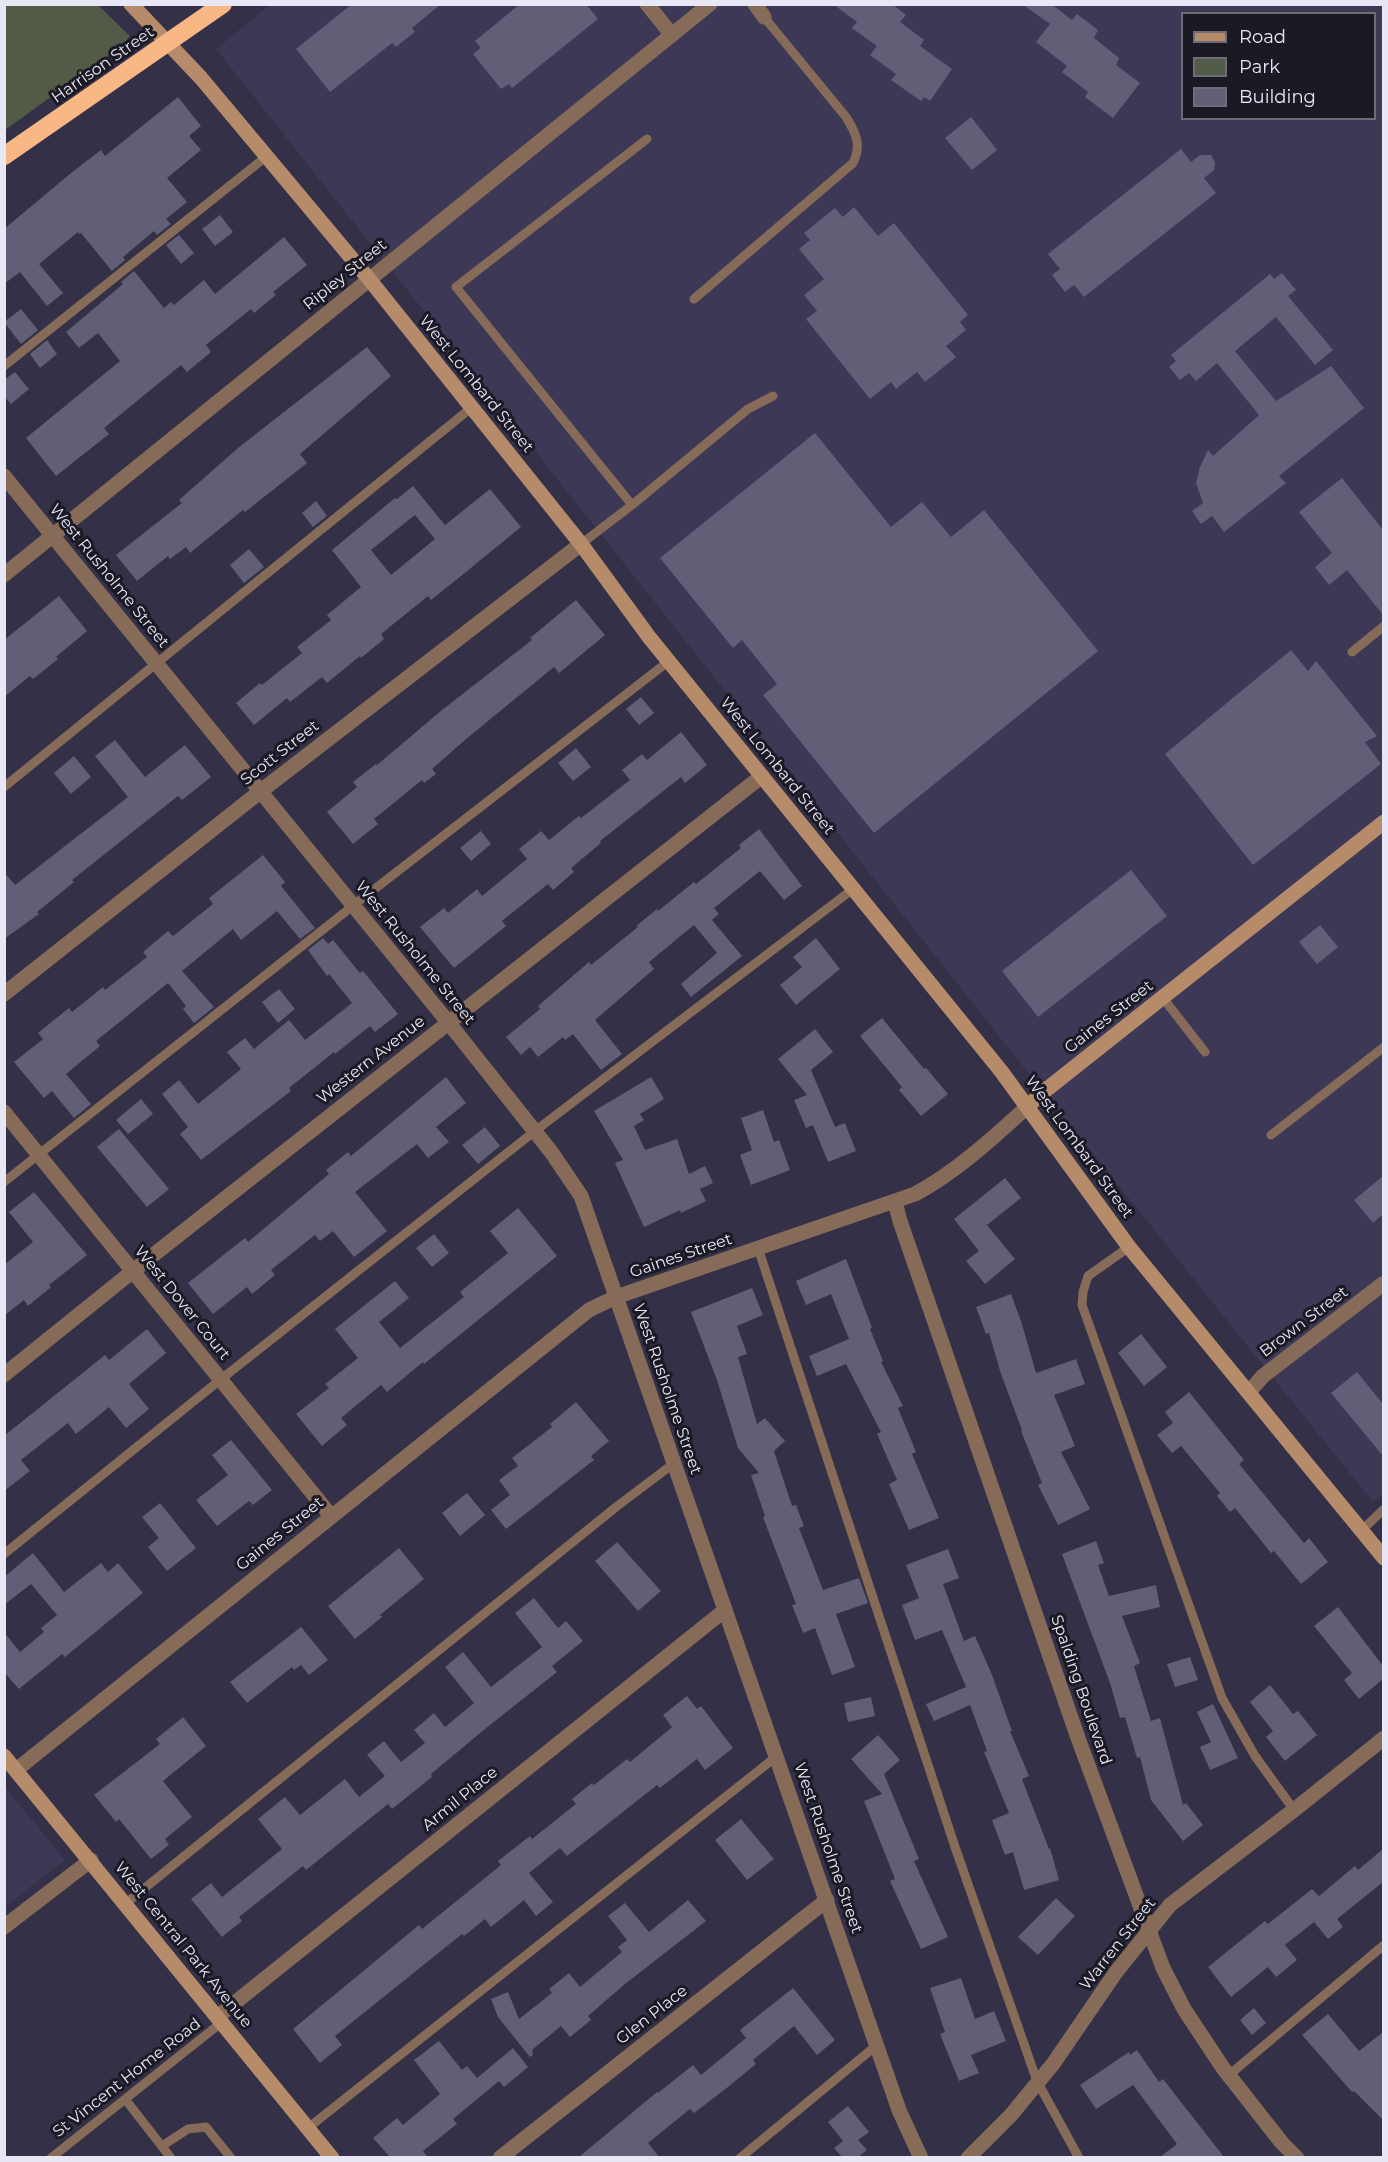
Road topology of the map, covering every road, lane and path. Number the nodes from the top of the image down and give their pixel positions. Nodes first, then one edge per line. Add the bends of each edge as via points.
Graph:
1 (131, 4) edge
2 (223, 4) edge
3 (647, 4) edge
4 (710, 4) edge
5 (754, 4) edge
6 (764, 17) joint
7 (672, 35) junction
8 (168, 43) junction
9 (647, 139) dead end
10 (4, 156) edge
11 (267, 156) junction
12 (369, 279) junction
13 (694, 299) dead end
14 (4, 366) edge
15 (773, 396) dead end
16 (471, 408) junction
17 (4, 476) edge
18 (632, 505) junction
19 (53, 535) junction
20 (581, 544) junction
21 (4, 575) edge
22 (1383, 626) edge
23 (1352, 652) dead end
24 (669, 661) junction
25 (157, 663) junction
26 (762, 776) junction
27 (4, 786) edge
28 (261, 791) junction
29 (1383, 822) edge
30 (853, 889) junction
31 (354, 905) junction
32 (4, 994) edge
33 (1163, 998) junction
34 (448, 1022) junction
35 (1383, 1047) edge
36 (1205, 1052) dead end
37 (1028, 1107) junction
38 (4, 1112) edge
39 (535, 1131) junction
40 (1270, 1135) dead end
41 (39, 1155) junction
42 (4, 1182) edge
43 (895, 1202) junction
44 (1129, 1247) junction
45 (758, 1248) junction
46 (133, 1271) junction
47 (1383, 1284) edge
48 (616, 1297) junction
49 (4, 1375) edge
50 (220, 1380) junction
51 (1249, 1392) junction
52 (674, 1464) junction
53 (1383, 1509) edge
54 (331, 1516) junction
55 (1361, 1531) junction
56 (4, 1554) edge
57 (1383, 1558) edge
58 (725, 1610) junction
59 (1383, 1738) edge
60 (4, 1756) edge
61 (777, 1756) junction
62 (16, 1770) junction
63 (1294, 1810) junction
64 (91, 1860) junction
65 (826, 1900) junction
66 (125, 1904) junction
67 (4, 1927) edge
68 (1149, 1930) junction
69 (1383, 1945) edge
70 (220, 2020) junction
71 (877, 2045) junction
72 (1229, 2074) junction
73 (1037, 2081) junction
74 (125, 2099) junction
75 (308, 2128) junction
76 (162, 2146) junction
77 (51, 2157) edge
78 (171, 2157) edge
79 (231, 2157) edge
80 (332, 2157) edge
81 (500, 2157) edge
82 (740, 2157) edge
83 (921, 2157) edge
84 (968, 2157) edge
85 (1079, 2157) edge
86 (1297, 2157) edge

1 - 8 street, West Lombard Street
2 - 8 highway, Harrison Street
3 - 7 street
4 - 7 street, Ripley Street
5 - 6 street
6 - 13 lane via 846,117 857,134 858,152 854,163
7 - 12 street, Ripley Street
8 - 10 highway, Harrison Street
8 - 11 street, West Lombard Street
9 - 18 lane via 456,287
11 - 12 street, West Lombard Street
11 - 14 lane
12 - 16 street, West Lombard Street
12 - 19 street, Ripley Street
15 - 18 lane via 748,409
16 - 20 street, West Lombard Street
16 - 25 lane
17 - 19 street, West Rusholme Street
18 - 20 lane
19 - 21 street, Ripley Street
19 - 25 street, West Rusholme Street
20 - 24 street, West Lombard Street
20 - 28 street, Scott Street
22 - 23 lane
24 - 26 street, West Lombard Street
24 - 31 lane
25 - 27 lane
25 - 28 street, West Rusholme Street
26 - 30 street, West Lombard Street
26 - 34 street, Western Avenue
28 - 31 street, West Rusholme Street
28 - 32 street, Scott Street
29 - 33 street, Gaines Street
30 - 37 street, West Lombard Street
30 - 39 lane
31 - 34 street, West Rusholme Street
31 - 41 lane
33 - 36 lane
33 - 37 street, Gaines Street
34 - 39 street, West Rusholme Street
34 - 46 street, Western Avenue
35 - 40 lane
37 - 43 street, Gaines Street via 930,1185
37 - 44 street, West Lombard Street
38 - 41 street, West Dover Court
39 - 48 street, West Rusholme Street via 581,1196
39 - 50 lane
41 - 42 lane
41 - 46 street, West Dover Court
43 - 45 street, Gaines Street
43 - 68 street, Spalding Boulevard via 1078,1738
44 - 51 street, West Lombard Street
44 - 63 lane via 1088,1276 1082,1305 1222,1698 1255,1756
45 - 48 street, Gaines Street
45 - 73 lane via 954,1847
46 - 49 street, Western Avenue
46 - 50 street, West Dover Court
47 - 51 street, Brown Street via 1263,1376
48 - 52 street, West Rusholme Street
48 - 54 street, Gaines Street via 589,1310
50 - 54 street, West Dover Court
50 - 56 lane
51 - 55 street, West Lombard Street
52 - 58 street, West Rusholme Street
52 - 66 lane
53 - 55 lane
54 - 62 street, Gaines Street
55 - 57 street, West Lombard Street
58 - 61 street, West Rusholme Street
58 - 70 street, Armil Place
59 - 63 street, Warren Street
60 - 62 street, West Central Park Avenue
61 - 65 street, West Rusholme Street
61 - 75 lane
62 - 64 street, West Central Park Avenue
63 - 68 street, Warren Street via 1170,1905
64 - 66 street, West Central Park Avenue
64 - 67 street
65 - 71 street, West Rusholme Street
65 - 81 street, Glen Place
66 - 70 street, West Central Park Avenue
68 - 72 street, Spalding Boulevard via 1184,2010
68 - 73 street, Warren Street
69 - 72 lane
70 - 74 lane, St Vincent Home Road
70 - 75 street, West Central Park Avenue
71 - 82 lane
71 - 83 street, West Rusholme Street via 899,2110
72 - 86 street, Spalding Boulevard
73 - 84 street, Warren Street via 1011,2115
73 - 85 lane
74 - 76 lane
74 - 77 lane, St Vincent Home Road
75 - 80 street, West Central Park Avenue
76 - 78 lane
76 - 79 lane via 188,2129 206,2127

